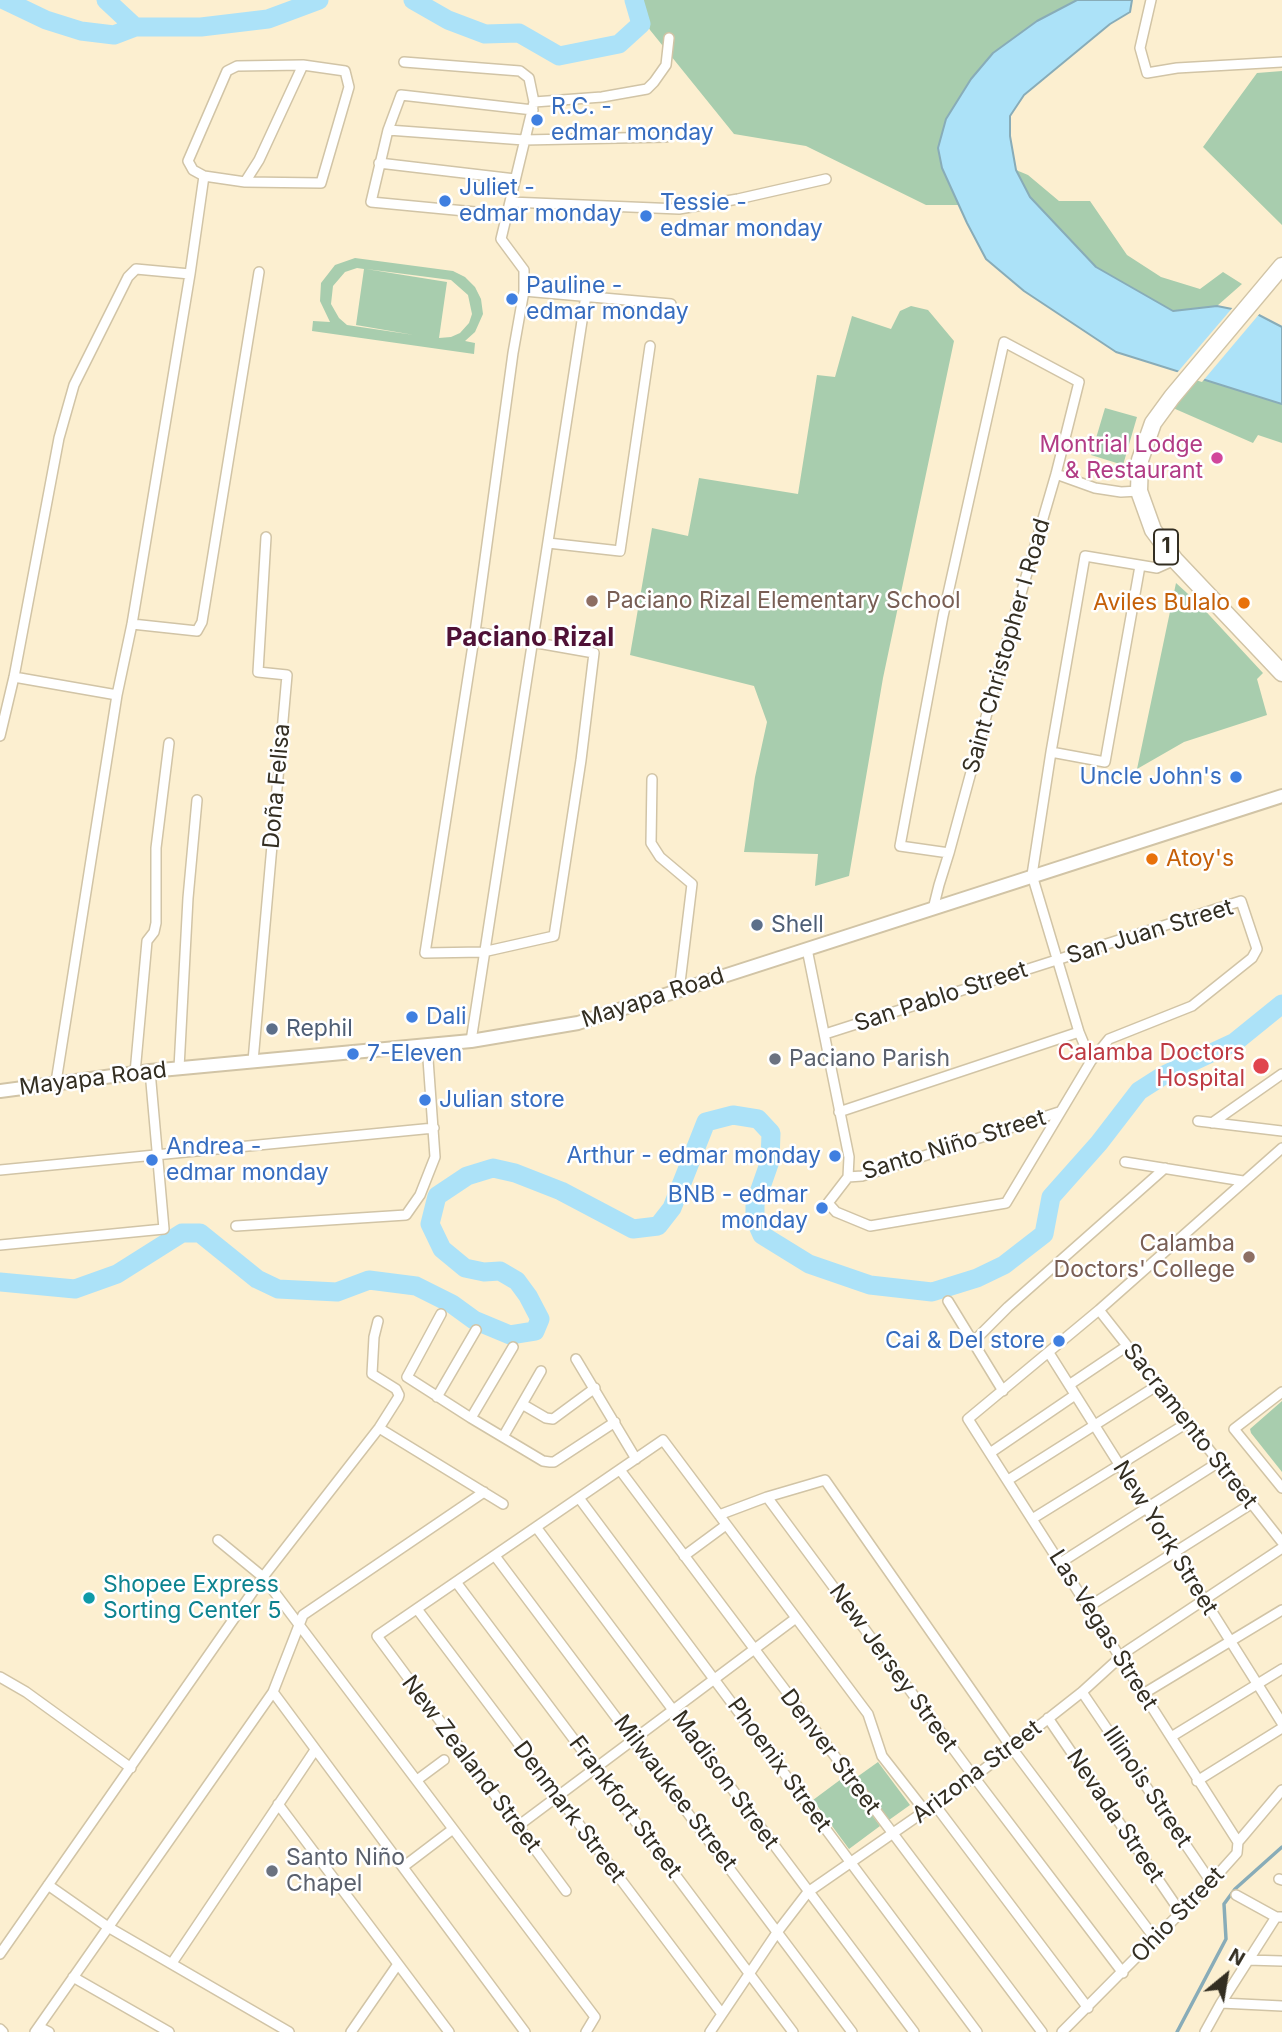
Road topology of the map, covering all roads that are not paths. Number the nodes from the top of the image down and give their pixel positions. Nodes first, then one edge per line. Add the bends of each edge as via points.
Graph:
1 (1151, 0) edge
2 (669, 38) dead end
3 (404, 61) dead end
4 (1282, 62) edge
5 (303, 65) junction
6 (533, 106) junction
7 (388, 130) junction
8 (666, 137) dead end
9 (524, 140) junction
10 (379, 163) junction
11 (204, 176) junction
12 (516, 179) junction
13 (826, 179) dead end
14 (245, 182) junction
15 (510, 202) junction
16 (507, 215) junction
17 (1282, 266) edge
18 (260, 272) dead end
19 (190, 274) junction
20 (524, 291) junction
21 (586, 295) junction
22 (671, 304) dead end
23 (650, 346) dead end
24 (1056, 474) junction
25 (1139, 491) junction
26 (265, 537) dead end
27 (548, 543) junction
28 (1175, 560) junction
29 (1140, 566) junction
30 (132, 624) junction
31 (475, 632) junction
32 (532, 643) junction
33 (1282, 673) edge
34 (14, 677) junction
35 (117, 695) junction
36 (0, 736) edge
37 (170, 743) dead end
38 (1051, 752) junction
39 (652, 779) dead end
40 (1282, 796) edge
41 (197, 800) dead end
42 (949, 853) junction
43 (1032, 875) junction
44 (933, 909) junction
45 (807, 949) junction
46 (484, 952) junction
47 (1057, 960) junction
48 (679, 991) junction
49 (1079, 1032) junction
50 (825, 1034) junction
51 (471, 1041) junction
52 (427, 1045) junction
53 (253, 1061) junction
54 (1091, 1061) junction
55 (179, 1069) junction
56 (150, 1071) junction
57 (135, 1073) junction
58 (1282, 1074) edge
59 (56, 1082) junction
60 (0, 1091) edge
61 (839, 1112) junction
62 (1059, 1112) junction
63 (1198, 1121) dead end
64 (1212, 1123) junction
65 (434, 1128) junction
66 (1282, 1131) edge
67 (1282, 1148) edge
68 (158, 1153) junction
69 (1125, 1161) dead end
70 (1165, 1168) junction
71 (0, 1170) edge
72 (848, 1177) junction
73 (1243, 1181) junction
74 (236, 1226) dead end
75 (0, 1245) edge
76 (948, 1301) dead end
77 (1099, 1310) junction
78 (441, 1314) dead end
79 (378, 1321) dead end
80 (476, 1330) dead end
81 (973, 1342) junction
82 (1127, 1346) junction
83 (513, 1347) dead end
84 (1049, 1353) junction
85 (576, 1359) dead end
86 (541, 1371) dead end
87 (1069, 1385) junction
88 (1158, 1385) junction
89 (595, 1388) junction
90 (1003, 1391) junction
91 (1282, 1392) edge
92 (1075, 1395) junction
93 (437, 1397) junction
94 (522, 1404) junction
95 (471, 1418) junction
96 (615, 1422) junction
97 (1187, 1423) junction
98 (1094, 1426) junction
99 (379, 1428) junction
100 (503, 1437) junction
101 (990, 1453) junction
102 (636, 1459) junction
103 (1219, 1462) junction
104 (1120, 1465) junction
105 (620, 1470) junction
106 (1008, 1480) junction
107 (1282, 1488) edge
108 (484, 1492) junction
109 (767, 1497) junction
110 (579, 1498) junction
111 (503, 1503) dead end
112 (1251, 1504) junction
113 (1147, 1509) junction
114 (719, 1515) junction
115 (1032, 1519) junction
116 (726, 1525) junction
117 (536, 1527) junction
118 (218, 1540) dead end
119 (1282, 1542) edge
120 (1282, 1548) edge
121 (1175, 1552) junction
122 (495, 1556) junction
123 (684, 1556) junction
124 (1060, 1563) junction
125 (263, 1577) junction
126 (456, 1582) junction
127 (1204, 1600) junction
128 (1088, 1607) junction
129 (417, 1609) junction
130 (1282, 1610) edge
131 (796, 1618) junction
132 (299, 1623) junction
133 (1231, 1642) junction
134 (753, 1651) junction
135 (1120, 1658) junction
136 (1282, 1669) edge
137 (0, 1677) edge
138 (716, 1679) junction
139 (1257, 1684) junction
140 (273, 1692) junction
141 (1082, 1692) junction
142 (1143, 1695) junction
143 (674, 1710) junction
144 (1048, 1718) junction
145 (1282, 1726) edge
146 (1171, 1737) junction
147 (635, 1739) junction
148 (1011, 1746) junction
149 (315, 1750) junction
150 (444, 1760) dead end
151 (596, 1768) junction
152 (131, 1769) junction
153 (974, 1777) junction
154 (417, 1780) junction
155 (1197, 1780) junction
156 (1282, 1790) edge
157 (557, 1797) junction
158 (278, 1804) junction
159 (935, 1805) junction
160 (925, 1811) junction
161 (518, 1826) junction
162 (453, 1829) junction
163 (892, 1835) junction
164 (1238, 1842) junction
165 (849, 1861) junction
166 (403, 1867) junction
167 (1211, 1882) junction
168 (48, 1885) junction
169 (566, 1891) dead end
170 (808, 1892) junction
171 (1236, 1895) dead end
172 (1181, 1913) junction
173 (1279, 1917) edge
174 (108, 1927) junction
175 (778, 1931) junction
176 (1156, 1940) junction
177 (0, 1954) edge
178 (1247, 1960) junction
179 (1282, 1961) edge
180 (172, 1963) junction
181 (398, 1964) junction
182 (750, 1972) junction
183 (1123, 1973) junction
184 (73, 1977) junction
185 (1220, 2003) junction
186 (1282, 2006) edge
187 (1088, 2008) junction
188 (722, 2014) junction
189 (37, 2029) edge
190 (49, 2032) edge
191 (169, 2032) edge
192 (289, 2032) edge
193 (351, 2032) edge
194 (449, 2032) edge
195 (526, 2032) edge
196 (586, 2032) edge
197 (710, 2032) edge
198 (793, 2032) edge
199 (852, 2032) edge
200 (915, 2032) edge
201 (977, 2032) edge
202 (1042, 2032) edge
203 (1062, 2032) edge
204 (1205, 2032) edge

1 - 4 street via 1140,48 1147,74
2 - 6 street via 666,65 647,89
3 - 6 street via 520,71 529,78
5 - 11 street via 237,66 227,71 188,161
5 - 14 street
5 - 14 street via 345,71 349,87 321,183
6 - 7 street via 401,95
6 - 9 street
7 - 9 street
7 - 10 street
8 - 9 street
9 - 12 street
10 - 12 street
10 - 16 street via 371,202
11 - 14 street
11 - 19 street
12 - 15 street
13 - 15 street via 679,209
15 - 16 street
16 - 20 street via 501,239 524,270
17 - 25 highway, 1 via 1153,423 1140,460
18 - 30 street via 202,622 197,631
19 - 30 street
19 - 34 street via 136,269 74,385 59,438
20 - 21 street
20 - 31 street
21 - 22 street
21 - 27 street
23 - 27 street via 620,551
24 - 25 street via 1095,488
24 - 42 street, Saint Christopher I Road
24 - 42 street, Saint Christopher I Road via 1079,382 1004,342 943,616 900,846
25 - 28 highway, 1 via 1153,530
26 - 53 street, Doña Felisa via 258,672 288,675
27 - 32 street
28 - 29 street via 1157,568
28 - 33 highway, 1
29 - 38 street via 1105,762
29 - 38 street via 1085,556
30 - 35 street
31 - 32 street
31 - 46 street via 425,953
32 - 46 street
32 - 46 street via 593,653 554,936
34 - 35 street
34 - 36 street
35 - 59 street
37 - 57 street via 156,848 156,923 147,941
38 - 43 street
39 - 48 street via 651,843 660,857 692,884
40 - 43 main road, Mayapa Road
41 - 55 street
42 - 44 street, Saint Christopher I Road
43 - 44 main road, Mayapa Road
43 - 47 street
44 - 45 main road, Mayapa Road
45 - 48 main road, Mayapa Road
45 - 50 street
46 - 51 street
47 - 49 street
47 - 50 street, San Pablo Street
47 - 54 street, San Juan Street via 1241,901 1257,949 1252,958 1192,1006 1109,1039
48 - 51 main road, Mayapa Road via 579,1023
49 - 54 street
49 - 61 street
50 - 61 street
51 - 52 main road, Mayapa Road
52 - 53 main road, Mayapa Road
52 - 65 street
53 - 55 main road, Mayapa Road
54 - 62 street
55 - 56 main road, Mayapa Road
56 - 57 main road, Mayapa Road
56 - 68 street
57 - 59 main road, Mayapa Road
58 - 64 street
59 - 60 main road, Mayapa Road
61 - 72 street via 849,1157
62 - 72 street, Santo Niño Street
62 - 72 street via 1006,1203 870,1226 835,1212 828,1203
63 - 64 street
64 - 66 street
65 - 68 street
65 - 74 street via 435,1157 420,1195 406,1215
67 - 73 street
68 - 71 street
68 - 75 street via 164,1229
69 - 70 street
70 - 73 street
70 - 81 street
73 - 77 street
76 - 81 street
77 - 82 street, Sacramento Street
77 - 84 street
78 - 93 street via 407,1376
79 - 99 street via 372,1374 399,1395
80 - 93 street
81 - 90 street
82 - 87 street
82 - 88 street, Sacramento Street
83 - 95 street
84 - 87 street, New York Street
84 - 90 street
85 - 89 street
86 - 94 street
87 - 92 street, New York Street
88 - 97 street, Sacramento Street
88 - 98 street
89 - 94 street via 553,1419
89 - 96 street
90 - 101 street, Las Vegas Street via 968,1419
91 - 107 street via 1234,1429
92 - 98 street, New York Street
92 - 101 street
93 - 95 street
94 - 100 street
95 - 100 street
96 - 100 street via 554,1462 543,1461
96 - 102 street
97 - 103 street, Sacramento Street
97 - 104 street
98 - 104 street, New York Street
98 - 106 street
99 - 108 street
99 - 125 street
101 - 106 street, Las Vegas Street
102 - 105 street
102 - 114 street via 663,1440
103 - 112 street, Sacramento Street
103 - 113 street
104 - 113 street, New York Street
104 - 115 street
105 - 110 street
105 - 123 street, Denver Street
106 - 115 street, Las Vegas Street
108 - 111 street
108 - 132 street via 308,1611
109 - 114 street
109 - 148 street via 825,1480
109 - 153 street, New Jersey Street
110 - 117 street
110 - 138 street, Phoenix Street
112 - 119 street, Sacramento Street
112 - 121 street
113 - 121 street, New York Street
113 - 124 street
114 - 116 street
115 - 124 street, Las Vegas Street
116 - 123 street
116 - 131 street
117 - 122 street
117 - 143 street, Madison Street
118 - 125 street
120 - 127 street, Arizona Street
121 - 127 street, New York Street
121 - 128 street
122 - 126 street
122 - 147 street, Milwaukee Street
123 - 134 street, Denver Street
124 - 128 street, Las Vegas Street
125 - 132 street
125 - 152 street
126 - 129 street
126 - 151 street, Frankfort Street
127 - 133 street, New York Street
127 - 135 street, Arizona Street
128 - 135 street, Las Vegas Street
129 - 157 street, Denmark Street
129 - 161 street, New Zealand Street via 377,1636
130 - 133 street
131 - 134 street
131 - 160 street via 867,1714 882,1756
132 - 140 street
132 - 154 street
133 - 139 street, New York Street
133 - 142 street
134 - 138 street
134 - 163 street, Denver Street
135 - 141 street, Arizona Street
135 - 142 street, Las Vegas Street
136 - 139 street
137 - 152 street
138 - 143 street
138 - 165 street, Phoenix Street
139 - 145 street, New York Street
139 - 146 street
140 - 149 street
140 - 174 street
141 - 144 street, Arizona Street
141 - 167 street, Illinois Street
142 - 146 street, Las Vegas Street
143 - 147 street
143 - 170 street, Madison Street
144 - 148 street, Arizona Street
144 - 172 street, Nevada Street
145 - 155 street
146 - 155 street, Las Vegas Street
147 - 151 street
147 - 175 street, Milwaukee Street
148 - 153 street, Arizona Street
148 - 176 street
149 - 158 street
149 - 166 street
150 - 154 street
151 - 157 street
151 - 182 street, Frankfort Street
152 - 168 street
153 - 159 street, Arizona Street
153 - 183 street, New Jersey Street
154 - 162 street
155 - 164 street, Las Vegas Street
156 - 164 street, Ohio Street
157 - 161 street
157 - 188 street, Denmark Street
158 - 180 street
158 - 181 street
159 - 160 street, Arizona Street
159 - 187 street
160 - 163 street, Arizona Street
161 - 169 street, New Zealand Street
162 - 166 street
162 - 196 street via 595,2017
163 - 165 street, Arizona Street
163 - 202 street, Denver Street
164 - 167 street, Ohio Street via 1237,1853
165 - 170 street, Arizona Street
165 - 201 street, Phoenix Street
166 - 195 street
167 - 172 street, Ohio Street
168 - 174 street
168 - 177 street
170 - 175 street, Arizona Street
170 - 200 street, Madison Street
171 - 173 street
172 - 176 street, Ohio Street
173 - 178 street
174 - 180 street
174 - 184 street
175 - 182 street, Arizona Street
175 - 199 street, Milwaukee Street
176 - 183 street, Ohio Street
178 - 179 street
178 - 185 street
180 - 192 street
181 - 193 street
181 - 194 street
182 - 188 street, Arizona Street
182 - 198 street, Frankfort Street
183 - 187 street, Ohio Street
184 - 189 street
184 - 191 street
185 - 186 street
185 - 204 street
187 - 203 street, Ohio Street
188 - 197 street, Arizona Street
189 - 190 street

